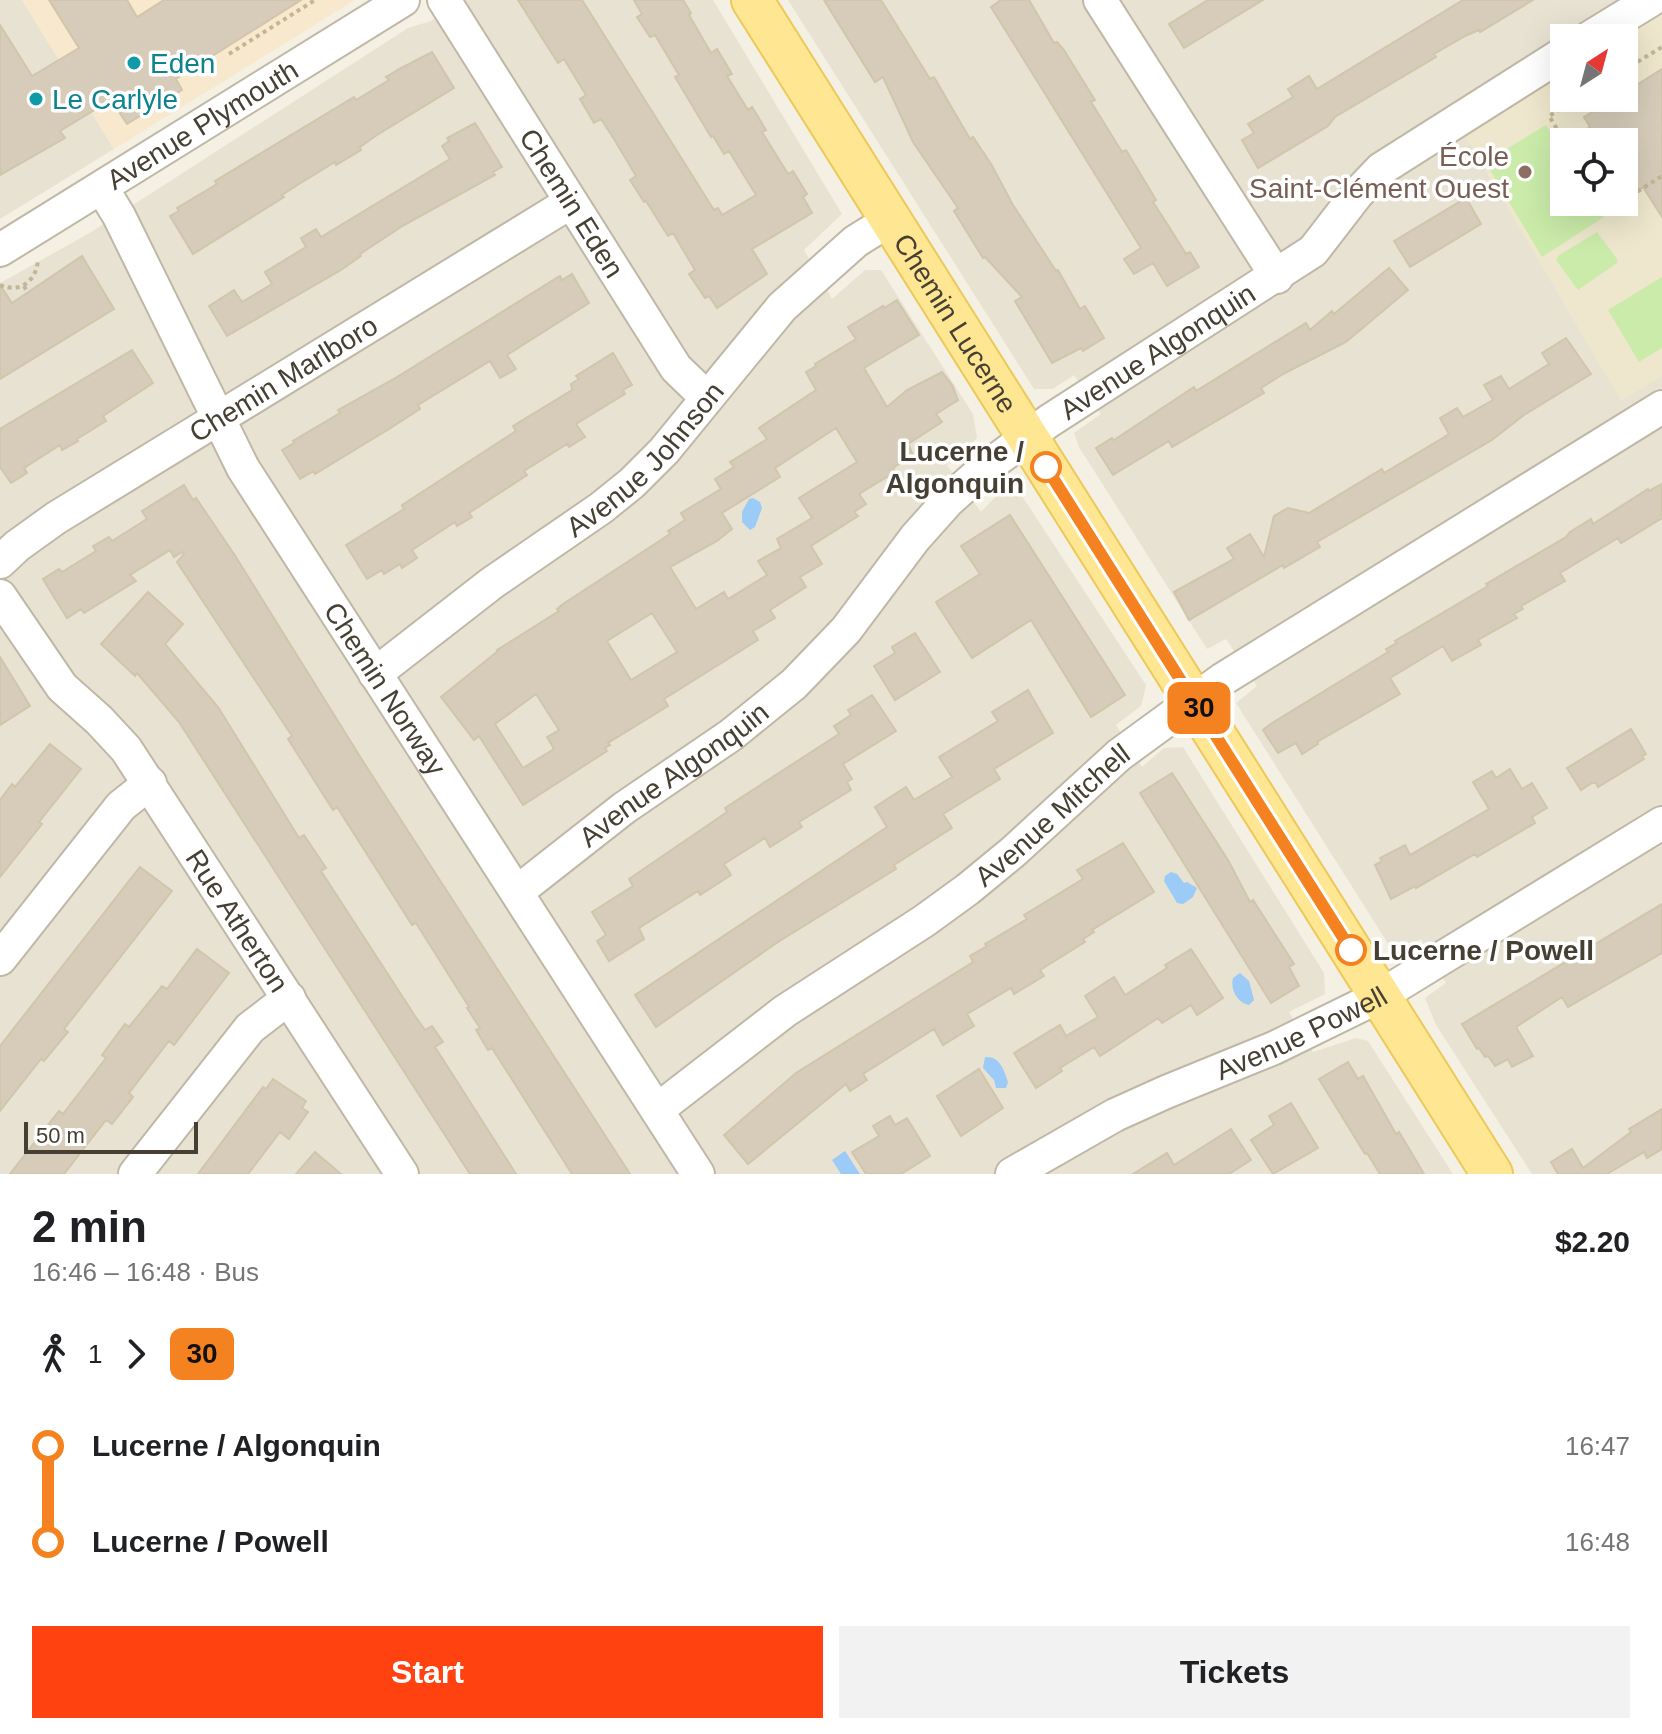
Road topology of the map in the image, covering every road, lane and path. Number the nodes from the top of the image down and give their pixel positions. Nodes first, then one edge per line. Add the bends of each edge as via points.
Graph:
1 (315, 0) edge
2 (403, 0) edge
3 (444, 0) edge
4 (752, 0) edge
5 (1100, 0) edge
6 (1651, 0) edge
7 (1612, 24) edge
8 (1662, 47) edge
9 (229, 54) dead end
10 (1550, 62) edge
11 (1638, 62) edge
12 (1555, 112) edge
13 (1556, 128) edge
14 (1662, 176) edge
15 (102, 188) junction
16 (1638, 191) edge
17 (571, 202) junction
18 (890, 220) junction
19 (0, 250) edge
20 (36, 253) dead end
21 (1277, 277) junction
22 (0, 285) edge
23 (24, 286) junction
24 (28, 293) dead end
25 (707, 398) junction
26 (1662, 407) edge
27 (218, 420) junction
28 (1027, 436) junction
29 (0, 562) edge
30 (0, 596) edge
31 (375, 674) junction
32 (1193, 700) junction
33 (150, 783) junction
34 (1662, 823) edge
35 (517, 892) junction
36 (0, 959) edge
37 (1380, 996) junction
38 (289, 998) junction
39 (657, 1110) junction
40 (135, 1174) edge
41 (402, 1174) edge
42 (698, 1174) edge
43 (1012, 1174) edge
44 (1492, 1174) edge

1 - 9 path
2 - 15 street, Avenue Plymouth
3 - 17 street, Chemin Eden
4 - 18 main road, Chemin Lucerne
5 - 21 street
6 - 7 street
8 - 11 path
10 - 21 street, Avenue Algonquin via 1381,169 1313,251
12 - 13 path via 1549,116
14 - 16 path
15 - 19 street, Avenue Plymouth
15 - 27 street, Chemin Norway
17 - 25 street, Chemin Eden via 676,368
17 - 27 street, Chemin Marlboro
18 - 25 street, Avenue Johnson via 807,282
18 - 28 main road, Chemin Lucerne
20 - 23 path via 36,272
21 - 28 street, Avenue Algonquin
22 - 23 path
23 - 24 path
25 - 31 street, Avenue Johnson via 664,451 617,496
26 - 32 street, Avenue Mitchell
27 - 29 street, Chemin Marlboro via 56,518
27 - 31 street, Chemin Norway
28 - 32 main road, Chemin Lucerne
28 - 35 street, Avenue Algonquin via 948,501 846,630 787,690
30 - 33 street, Rue Atherton via 57,680 115,736
31 - 35 street, Chemin Norway
32 - 37 main road, Chemin Lucerne
32 - 39 street, Avenue Mitchell via 1112,760 968,889 785,1011
33 - 36 street via 121,806
33 - 38 street, Rue Atherton
34 - 37 street, Avenue Powell
35 - 39 street, Chemin Norway
37 - 43 street, Avenue Powell via 1284,1044 1127,1109
37 - 44 main road, Chemin Lucerne
38 - 40 street via 250,1028
38 - 41 street, Rue Atherton
39 - 42 street, Chemin Norway

